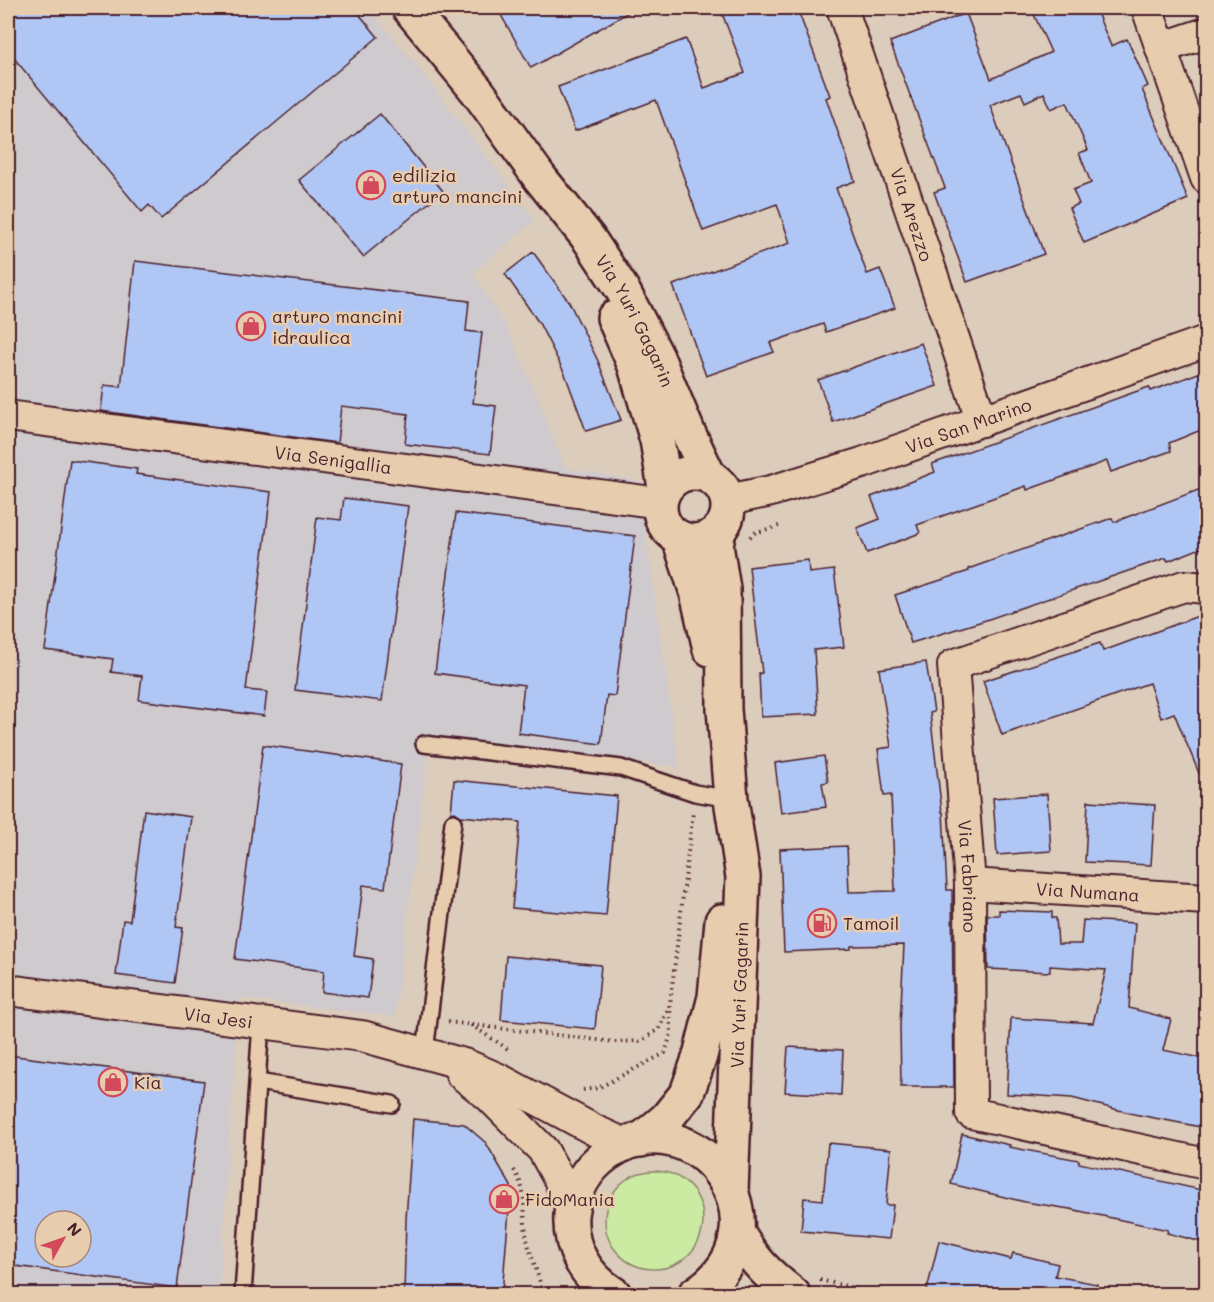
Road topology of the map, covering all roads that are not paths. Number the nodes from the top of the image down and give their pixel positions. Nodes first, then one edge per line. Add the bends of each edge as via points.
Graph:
1 (409, 8) edge
2 (842, 8) edge
3 (1147, 8) edge
4 (1206, 33) edge
5 (1161, 48) junction
6 (540, 178) junction
7 (1206, 178) edge
8 (1206, 341) edge
9 (8, 416) edge
10 (982, 420) junction
11 (662, 495) junction
12 (718, 502) junction
13 (679, 538) junction
14 (1206, 588) edge
15 (724, 709) junction
16 (424, 744) dead end
17 (731, 799) junction
18 (453, 822) dead end
19 (970, 884) junction
20 (1206, 898) edge
21 (8, 990) edge
22 (261, 1023) junction
23 (425, 1052) junction
24 (258, 1082) junction
25 (392, 1104) dead end
26 (633, 1142) junction
27 (1206, 1164) edge
28 (731, 1191) junction
29 (572, 1212) junction
30 (737, 1232) junction
31 (580, 1261) junction
32 (804, 1287) edge
33 (243, 1294) edge
34 (586, 1294) edge
35 (614, 1294) edge
36 (695, 1294) edge

1 - 6 main road, Via Yuri Gagarin via 478,92
2 - 10 street, Via Arezzo
3 - 5 street
4 - 5 street
5 - 7 street
6 - 11 main road, Via Yuri Gagarin via 605,298 635,366 657,440
6 - 12 main road, Via Yuri Gagarin via 589,239 622,290 657,357
8 - 10 street, Via San Marino
9 - 11 street, Via Senigallia
10 - 12 street, Via San Marino via 862,463
11 - 12 main road via 680,475 690,472
11 - 13 main road, Via Yuri Gagarin via 661,517
12 - 13 main road via 711,537 700,541
12 - 15 main road, Via Yuri Gagarin via 716,545 723,589
13 - 15 main road, Via Yuri Gagarin via 697,593
14 - 19 street, Via Fabriano via 1184,586 954,665
15 - 17 main road, Via Yuri Gagarin
16 - 17 lane via 621,768 695,793
17 - 26 main road, Via Yuri Gagarin via 714,998 700,1056 687,1093 666,1119
17 - 28 main road, Via Yuri Gagarin via 743,877
18 - 23 lane
19 - 20 street, Via Numana
19 - 27 street, Via Fabriano via 971,1113
21 - 22 street, Via Jesi
22 - 23 street, Via Jesi via 362,1036
22 - 24 lane
23 - 26 street, Via Jesi via 467,1065 596,1131
23 - 29 street, Via Jesi via 489,1096 543,1150
24 - 25 lane
24 - 33 lane
26 - 28 main road via 660,1139 694,1150 710,1160
26 - 29 main road, Via Yuri Gagarin via 599,1159 577,1190
28 - 30 main road
29 - 31 main road via 572,1237
30 - 32 main road via 768,1276
30 - 36 main road via 727,1262 707,1287
31 - 34 main road
31 - 35 main road via 602,1287

